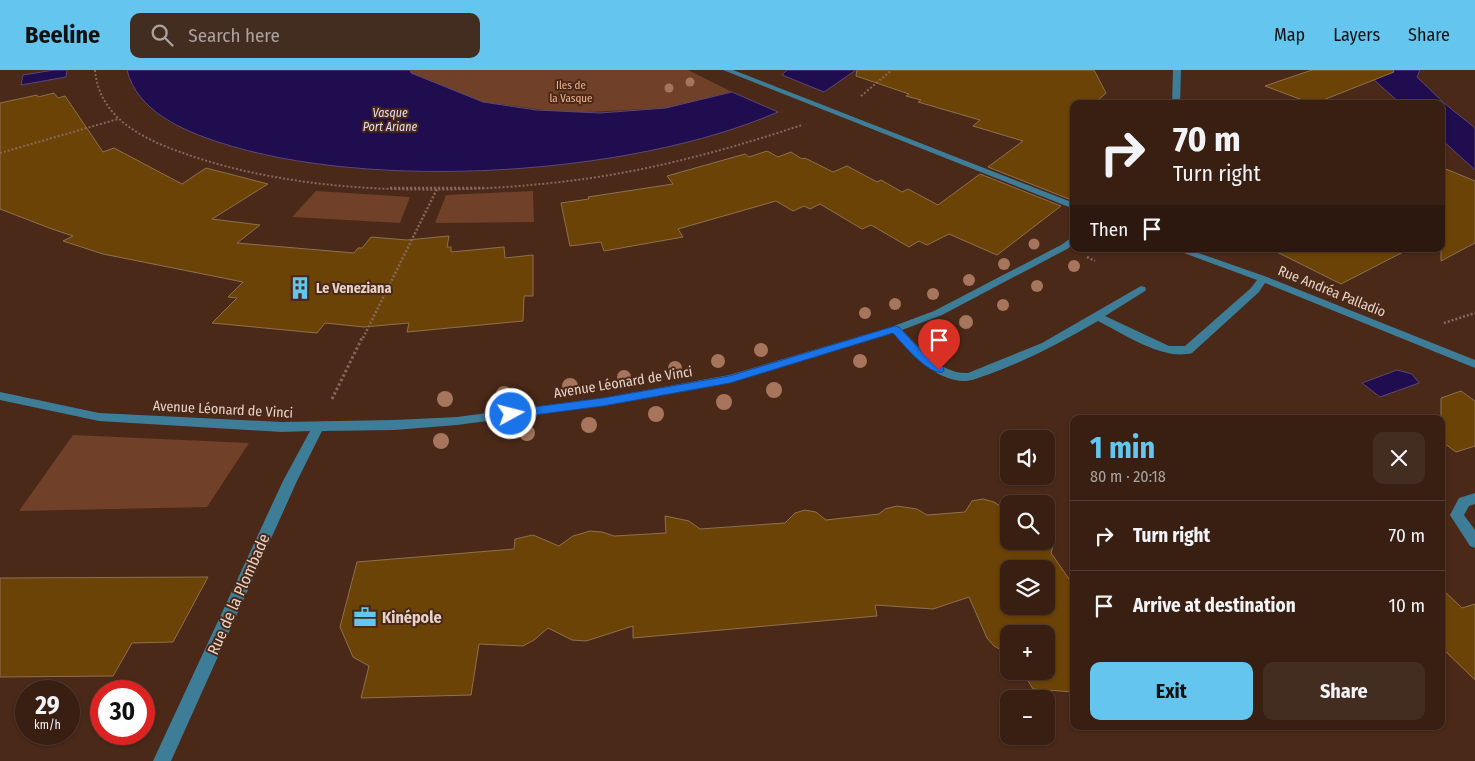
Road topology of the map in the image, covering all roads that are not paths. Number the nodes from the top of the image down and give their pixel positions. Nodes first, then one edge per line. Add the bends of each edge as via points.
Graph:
1 (727, 70) edge
2 (1177, 70) edge
3 (1176, 100) edge
4 (1070, 204) edge
5 (1070, 242) edge
6 (1186, 252) edge
7 (1263, 279) junction
8 (1141, 289) dead end
9 (1098, 317) junction
10 (895, 329) junction
11 (1475, 364) edge
12 (0, 396) edge
13 (318, 428) junction
14 (1475, 498) edge
15 (1475, 542) edge
16 (162, 761) edge

1 - 4 street
2 - 3 street
5 - 10 street, Avenue Léonard de Vinci via 938,313
6 - 7 street, Rue Andréa Palladio
7 - 9 street via 1188,350 1167,350
7 - 11 street, Rue Andréa Palladio
8 - 9 street
9 - 10 street via 1013,361 965,378 939,370 917,353
10 - 13 street, Avenue Léonard de Vinci via 730,379 603,402 457,422
12 - 13 street, Avenue Léonard de Vinci via 99,416 247,427
13 - 16 street, Rue de la Plombade via 290,481
14 - 15 street via 1464,502 1456,515

